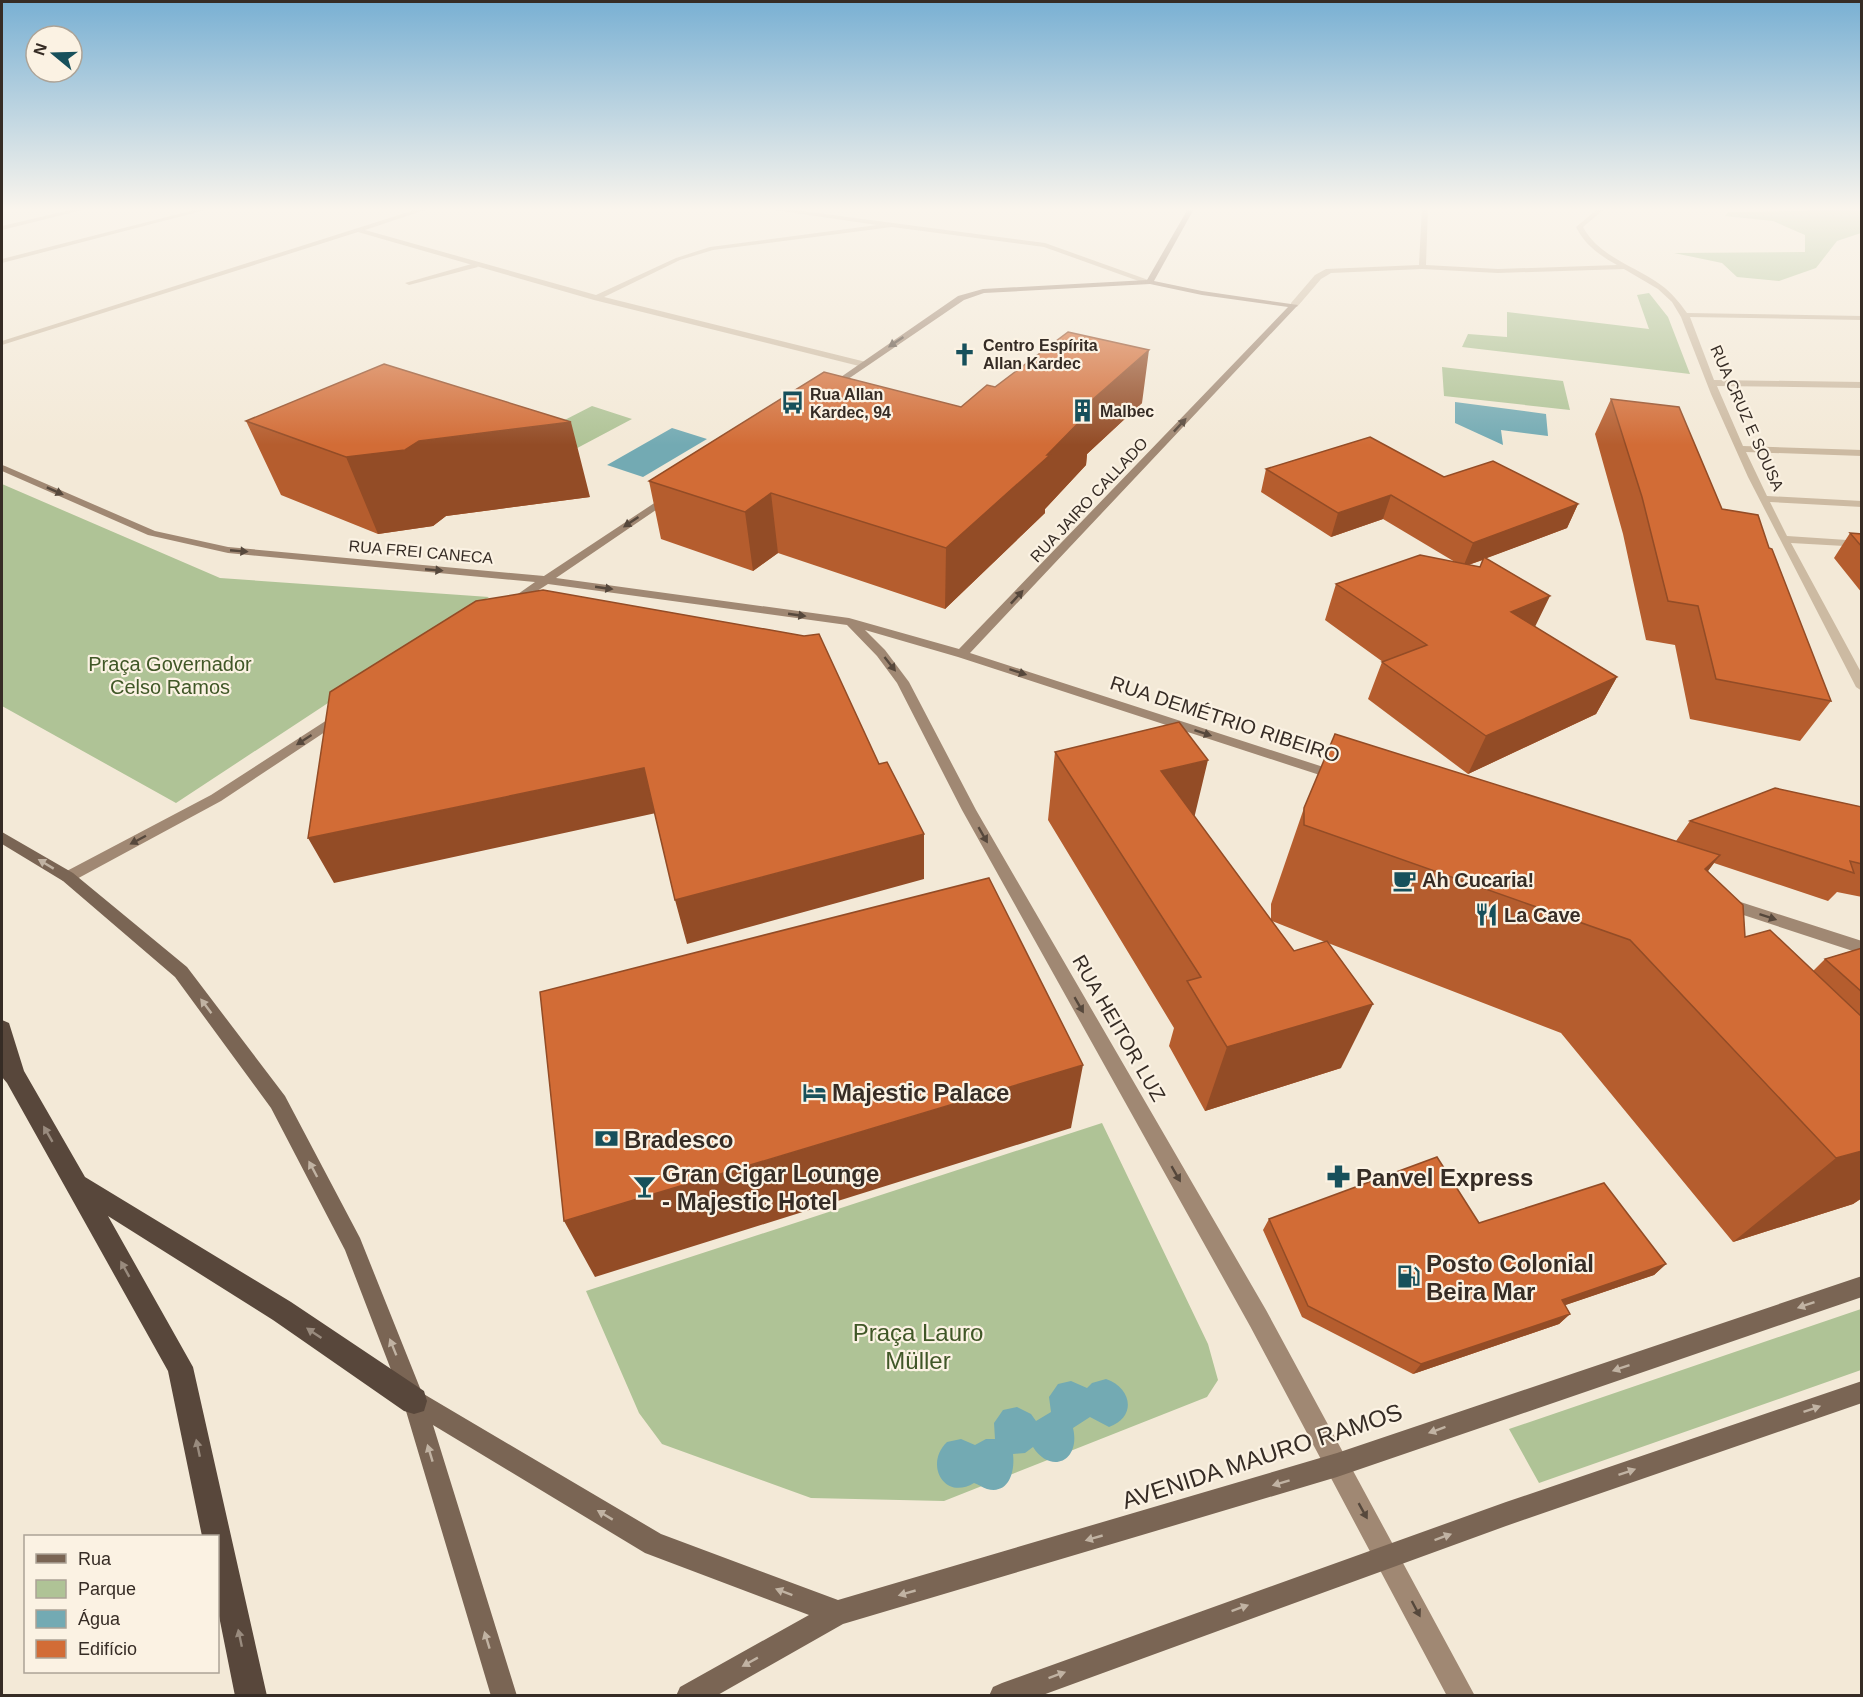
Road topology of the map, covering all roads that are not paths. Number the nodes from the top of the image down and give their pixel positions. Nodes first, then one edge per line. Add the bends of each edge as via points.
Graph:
1 (180, 286) edge
2 (553, 286) edge
3 (622, 286) edge
4 (1072, 286) edge
5 (1170, 286) edge
6 (1310, 286) edge
7 (1659, 286) edge
8 (597, 298) junction
9 (1293, 305) junction
10 (1684, 315) junction
11 (1862, 318) edge
12 (2, 343) edge
13 (863, 364) junction
14 (1711, 383) junction
15 (1862, 385) edge
16 (820, 394) edge
17 (1740, 449) junction
18 (1862, 453) edge
19 (2, 468) edge
20 (676, 492) edge
21 (1765, 500) junction
22 (1862, 504) edge
23 (1786, 539) junction
24 (1862, 544) edge
25 (546, 580) junction
26 (500, 610) edge
27 (849, 622) junction
28 (962, 654) junction
29 (1862, 687) edge
30 (353, 708) edge
31 (1349, 780) edge
32 (2, 837) edge
33 (68, 877) junction
34 (1706, 897) edge
35 (1862, 948) edge
36 (2, 1029) edge
37 (8, 1069) edge
38 (77, 1185) junction
39 (1862, 1286) edge
40 (1862, 1392) edge
41 (414, 1401) junction
42 (1337, 1466) junction
43 (216, 1535) edge
44 (219, 1547) edge
45 (1388, 1557) junction
46 (838, 1613) junction
47 (251, 1695) edge
48 (504, 1695) edge
49 (689, 1695) edge
50 (1002, 1695) edge
51 (1462, 1695) edge

1 - 12 street
2 - 8 street
3 - 8 street
4 -> 13 street via 983,291 961,298
5 - 9 street
6 - 9 street, RUA JAIRO CALLADO
7 - 10 street, RUA CRUZ E SOUSA
8 - 13 street
28 -> 9 street, RUA JAIRO CALLADO
10 - 11 street
10 - 14 street, RUA CRUZ E SOUSA
13 - 16 street
14 - 15 street
14 - 17 street, RUA CRUZ E SOUSA
17 - 18 street
17 - 21 street, RUA CRUZ E SOUSA
19 -> 25 street, RUA FREI CANECA via 152,533 228,550
20 -> 25 street
21 - 22 street
21 - 23 street, RUA CRUZ E SOUSA
23 - 24 street
23 - 29 street, RUA CRUZ E SOUSA
25 - 26 street
25 -> 27 street, RUA FREI CANECA
27 - 28 street, RUA DEMÉTRIO RIBEIRO
27 -> 42 street, RUA HEITOR LUZ via 881,653 903,682 969,810 1258,1318
28 -> 31 street, RUA DEMÉTRIO RIBEIRO
30 -> 33 street via 216,798
33 -> 32 main road
41 -> 33 main road via 353,1245 278,1102 181,972
34 -> 35 street
36 - 37 highway
38 -> 37 highway
41 -> 38 highway via 282,1311
43 -> 38 highway via 180,1367
39 -> 42 main road, AVENIDA MAURO RAMOS
45 -> 40 main road
46 -> 41 main road via 654,1544
48 -> 41 main road
42 -> 45 street, RUA HEITOR LUZ
42 -> 46 main road, AVENIDA MAURO RAMOS
47 -> 44 highway
50 -> 45 main road
45 -> 51 street, RUA HEITOR LUZ
46 -> 49 main road, AVENIDA MAURO RAMOS

